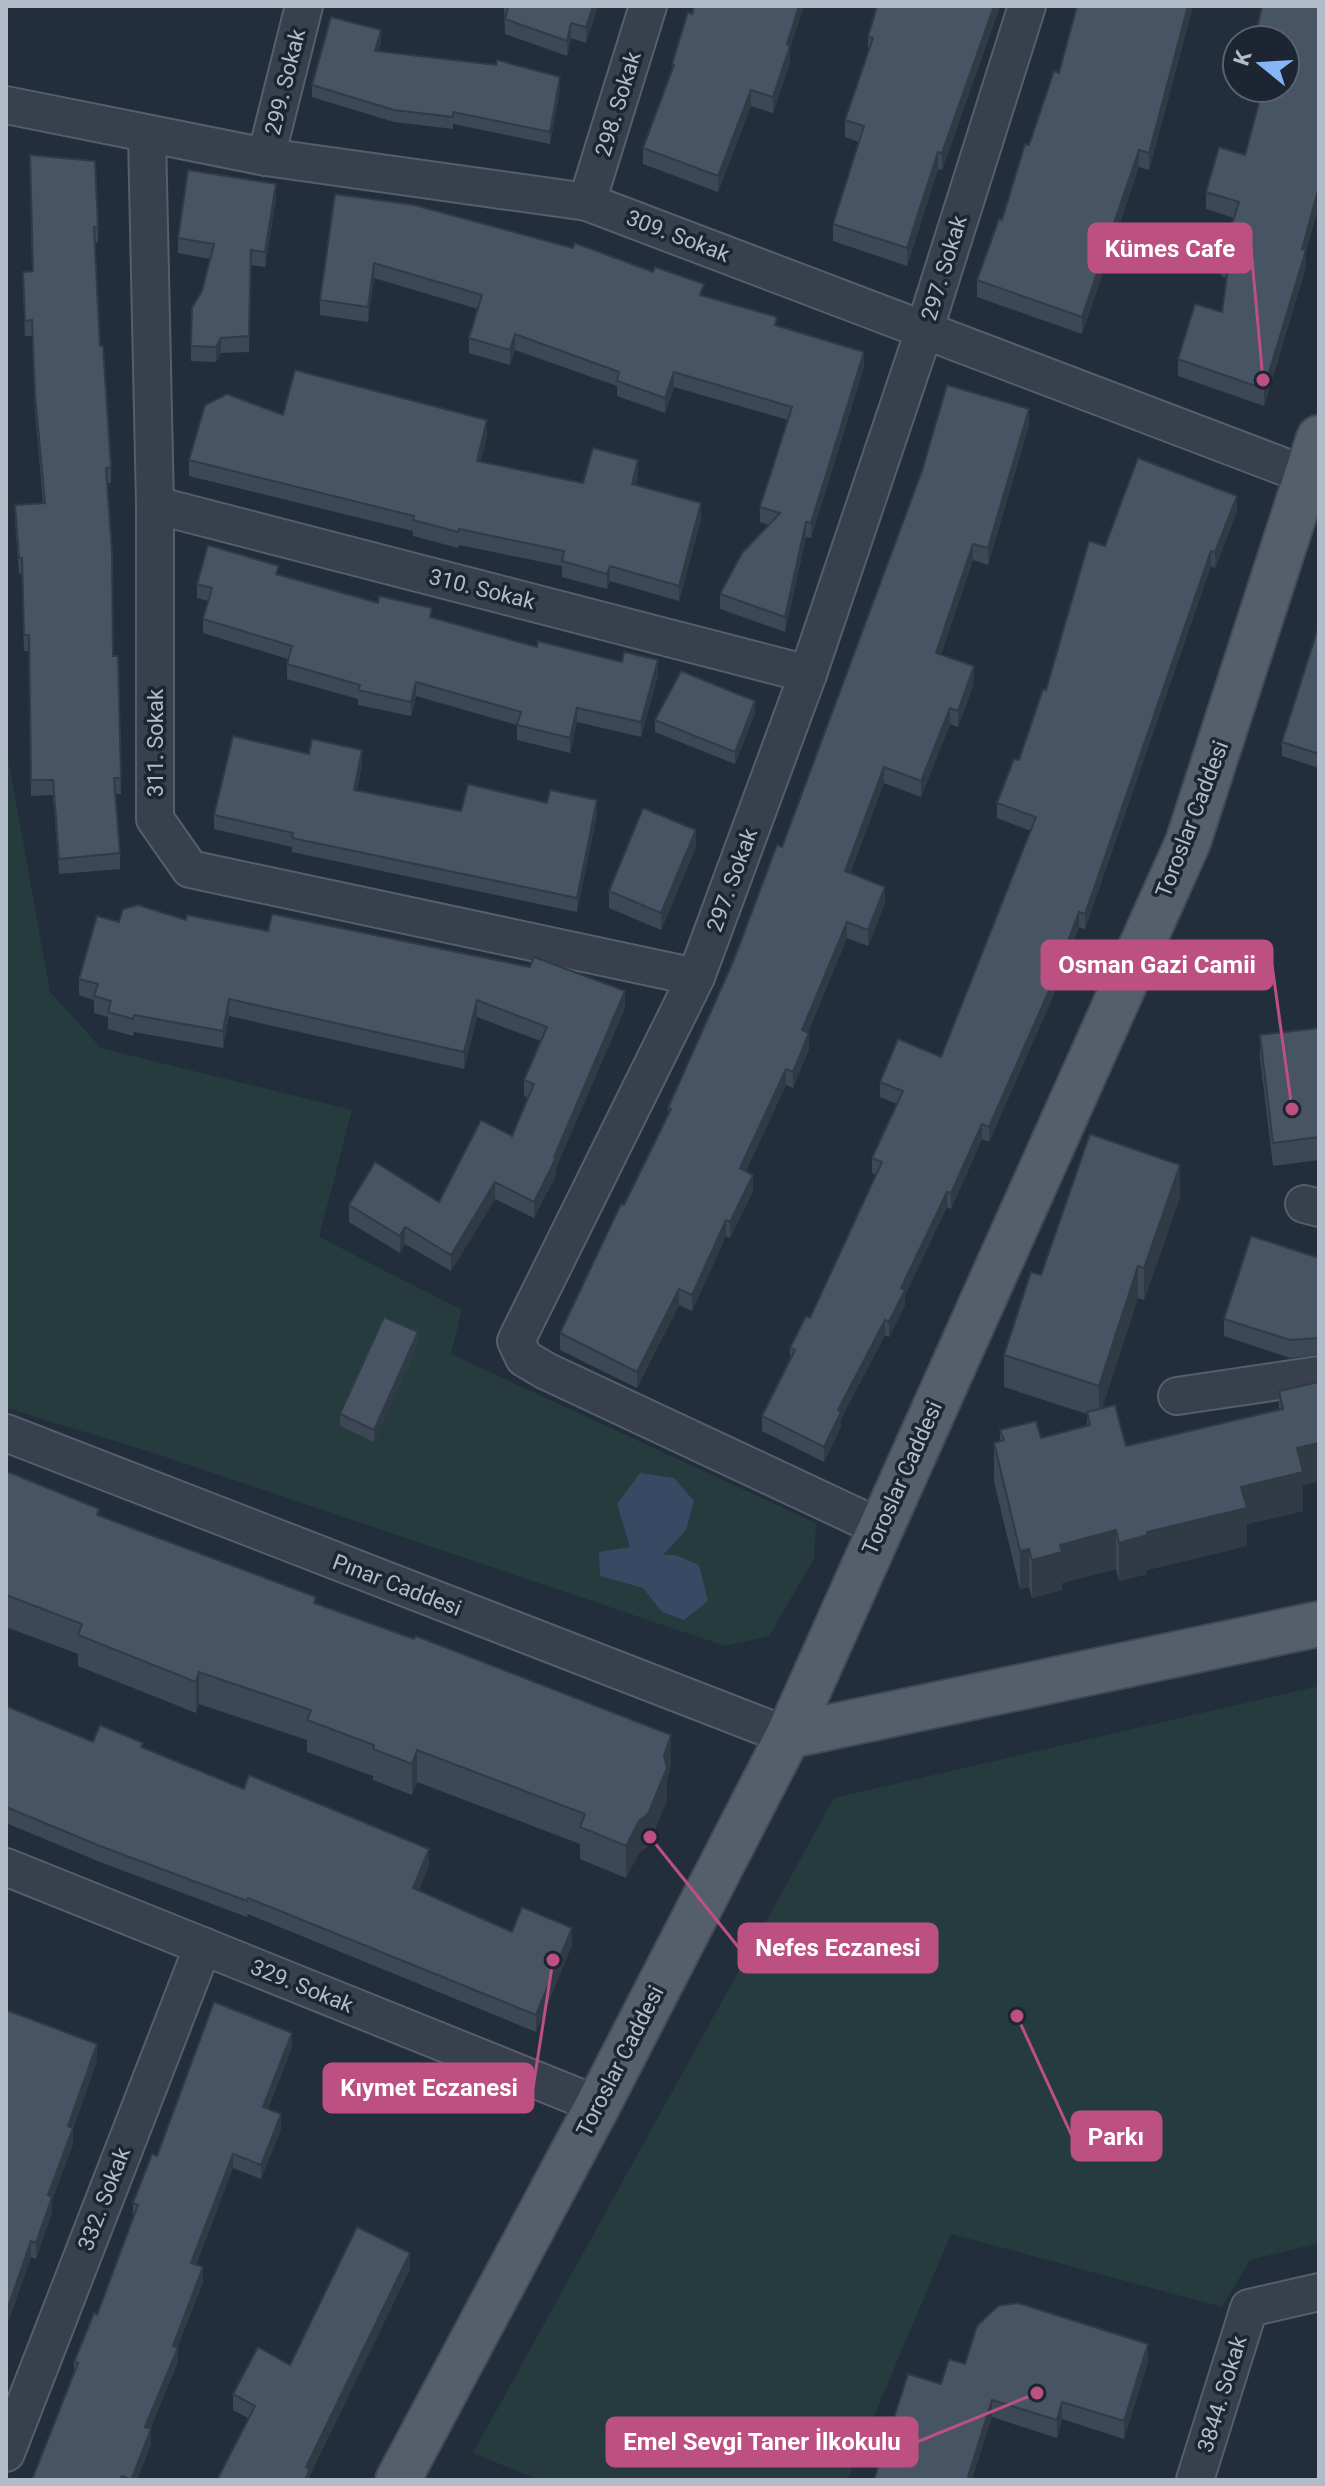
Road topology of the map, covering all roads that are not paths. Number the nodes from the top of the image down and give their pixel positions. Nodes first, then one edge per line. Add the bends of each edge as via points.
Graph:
1 (304, 6) edge
2 (648, 6) edge
3 (1027, 6) edge
4 (6, 105) edge
5 (147, 136) junction
6 (266, 157) junction
7 (587, 202) junction
8 (925, 328) junction
9 (1316, 465) edge
10 (155, 505) junction
11 (808, 674) junction
12 (696, 977) junction
13 (1319, 1375) edge
14 (1177, 1396) dead end
15 (6, 1433) edge
16 (879, 1527) junction
17 (1319, 1624) edge
18 (788, 1736) junction
19 (6, 1867) edge
20 (203, 1946) junction
21 (598, 2105) junction
22 (1319, 2292) edge
23 (6, 2453) edge
24 (398, 2480) edge
25 (1195, 2480) edge

1 - 6 street, 299. Sokak
2 - 7 street, 298. Sokak
3 - 8 street, 297. Sokak
4 - 5 street, 309. Sokak
5 - 6 street, 309. Sokak
5 - 10 street, 311. Sokak
6 - 7 street, 309. Sokak
7 - 8 street, 309. Sokak
8 - 9 street, 309. Sokak
8 - 11 street, 297. Sokak
9 - 16 main road, Toroslar Caddesi via 1188,842
10 - 11 street, 310. Sokak
10 - 12 street, 311. Sokak via 155,819 190,869
11 - 12 street, 297. Sokak
12 - 16 street, 297. Sokak via 516,1341 524,1358 546,1371
13 - 14 street
15 - 18 street, Pınar Caddesi
16 - 18 main road, Toroslar Caddesi
17 - 18 main road
18 - 21 main road, Toroslar Caddesi
19 - 20 street, 329. Sokak
20 - 21 street, 329. Sokak
20 - 23 street, 332. Sokak
21 - 24 main road, Toroslar Caddesi
22 - 25 street, 3844. Sokak via 1249,2308

